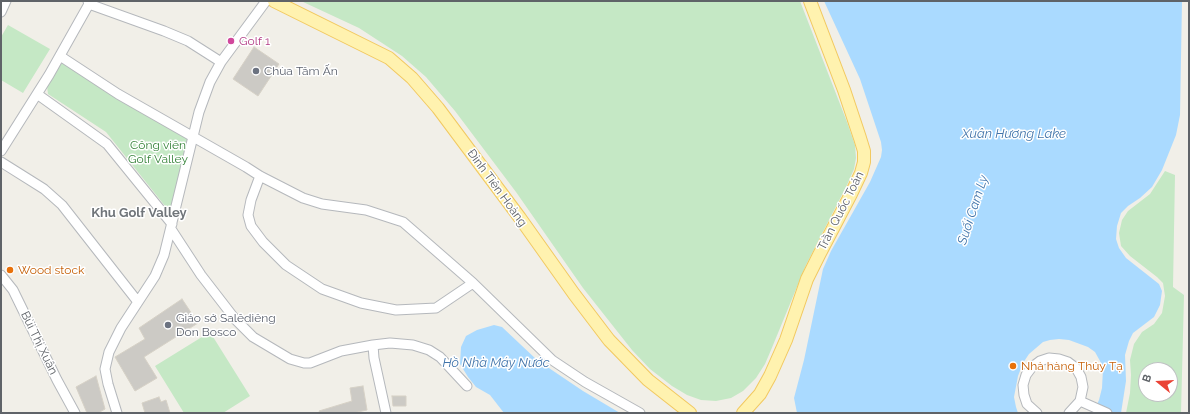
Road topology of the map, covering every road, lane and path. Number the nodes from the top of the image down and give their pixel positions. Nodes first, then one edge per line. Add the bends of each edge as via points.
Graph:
1 (6, 1) edge
2 (266, 1) edge
3 (274, 1) edge
4 (810, 1) edge
5 (89, 2) edge
6 (1, 12) edge
7 (60, 56) junction
8 (221, 62) junction
9 (36, 94) junction
10 (193, 136) junction
11 (1, 151) edge
12 (1, 162) edge
13 (260, 176) junction
14 (171, 227) junction
15 (1, 275) edge
16 (473, 283) junction
17 (138, 302) junction
18 (373, 345) junction
19 (467, 386) dead end
20 (1080, 401) junction
21 (75, 413) edge
22 (117, 413) edge
23 (386, 413) edge
24 (640, 413) edge
25 (690, 413) edge
26 (743, 413) edge
27 (1037, 413) edge
28 (1069, 413) edge
29 (1107, 413) edge

1 - 6 street
2 - 8 street
3 - 25 main road, Đinh Tiên Hoàng via 389,58 412,78 438,108 609,340 648,380
4 - 26 main road, Trần Quốc Toản via 844,90 864,151 864,162 851,194 808,279 770,376 760,394
5 - 7 street
5 - 8 street via 182,38
7 - 9 street
7 - 10 street via 118,94
8 - 10 street via 210,82
9 - 11 street
9 - 14 street via 107,144
10 - 13 street
10 - 14 street
12 - 17 street via 44,189 62,205
13 - 16 street via 303,198 322,204 366,210 403,222
13 - 16 street via 248,215 251,226 286,265 322,289 361,303 396,310 436,308
14 - 17 street via 164,255 155,276
14 - 18 street via 201,275 235,319 253,337 290,359 310,363 341,351
15 - 21 street, Bùi Thị Xuân via 13,290
16 - 24 street via 552,360
17 - 22 street via 109,352 105,369
18 - 19 street via 413,345 429,350 440,357
18 - 23 street
20 - 27 street via 1083,387 1076,368 1068,362 1049,358 1032,367 1023,385 1027,404
20 - 28 street
20 - 29 street

